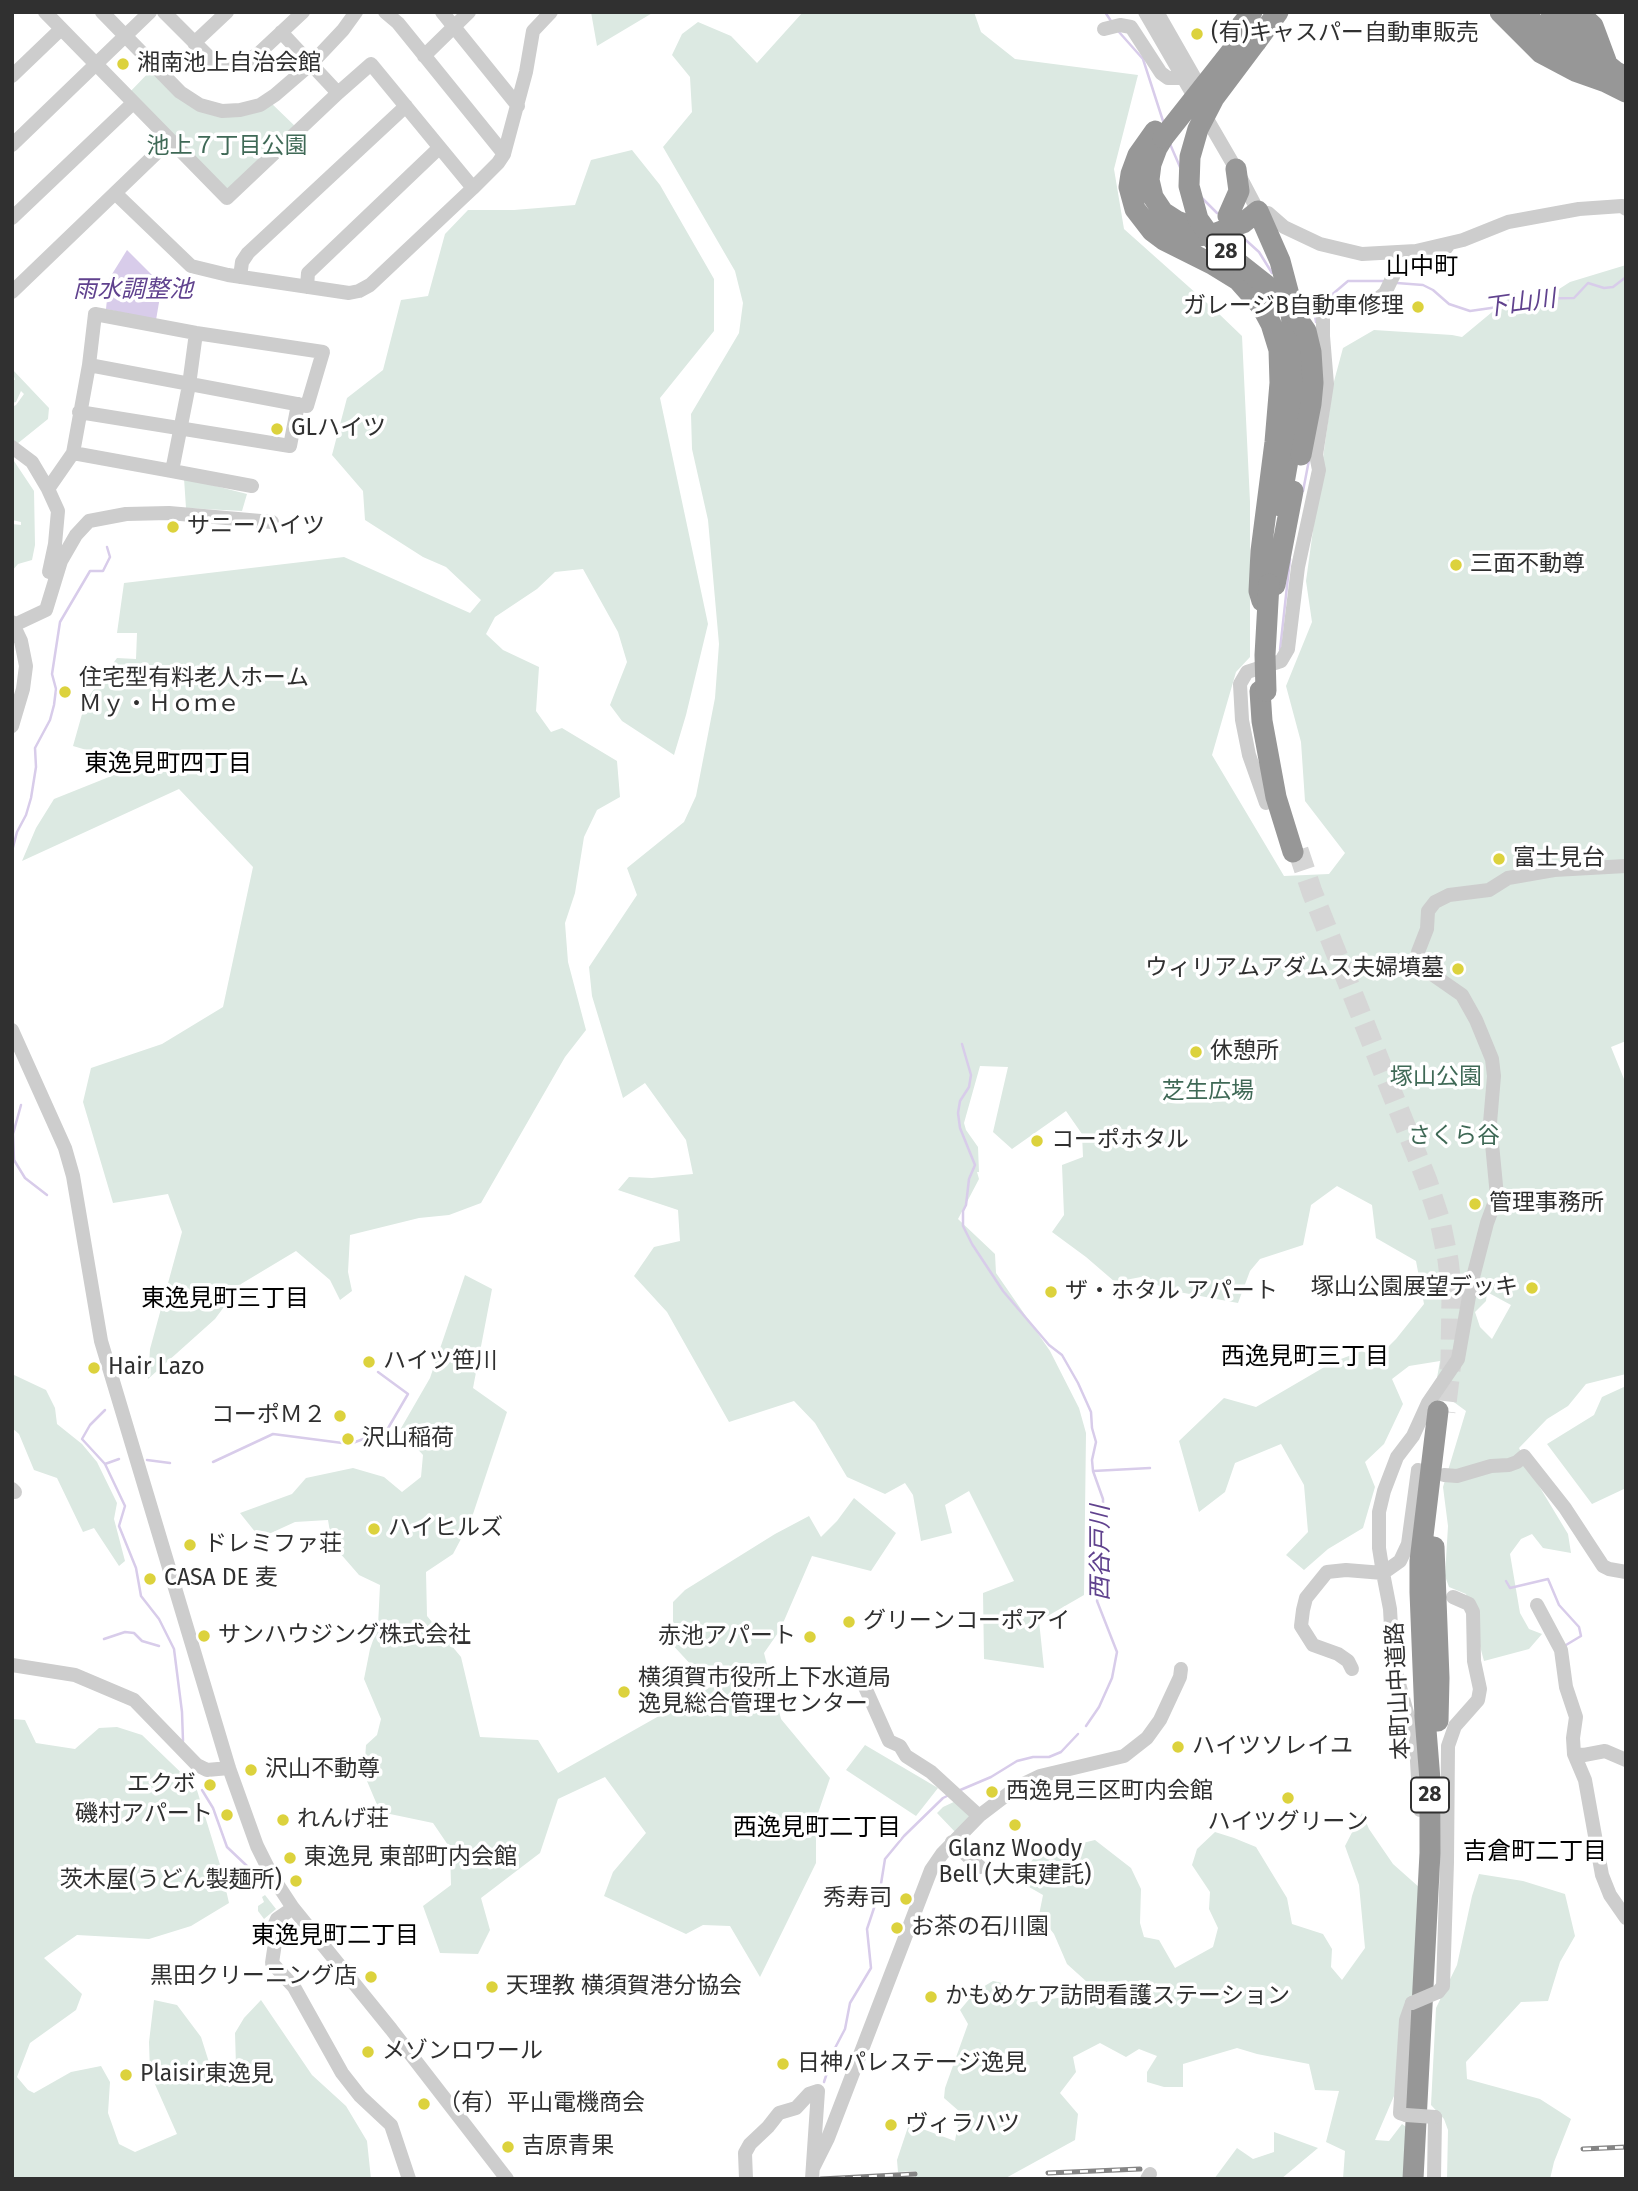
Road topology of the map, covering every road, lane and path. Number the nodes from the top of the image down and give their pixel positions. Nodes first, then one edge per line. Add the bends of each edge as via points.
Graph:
1 (44, 12) edge
2 (102, 12) edge
3 (150, 12) edge
4 (164, 12) edge
5 (227, 12) edge
6 (303, 12) edge
7 (356, 12) edge
8 (385, 12) edge
9 (442, 12) edge
10 (469, 12) edge
11 (551, 12) edge
12 (1145, 12) edge
13 (1157, 12) edge
14 (1252, 12) edge
15 (1263, 12) edge
16 (1278, 12) edge
17 (1500, 12) edge
18 (1512, 12) edge
19 (1522, 12) edge
20 (1532, 12) edge
21 (1543, 12) edge
22 (1551, 12) edge
23 (1566, 12) edge
24 (1578, 12) edge
25 (1110, 27) dead end
26 (453, 28) junction
27 (61, 29) junction
28 (281, 32) junction
29 (125, 36) junction
30 (1244, 38) junction
31 (194, 43) junction
32 (424, 56) junction
33 (95, 64) junction
34 (311, 64) junction
35 (1605, 72) edge
36 (12, 76) edge
37 (1183, 78) junction
38 (338, 93) junction
39 (133, 103) junction
40 (406, 106) junction
41 (518, 106) junction
42 (1159, 134) junction
43 (169, 141) junction
44 (12, 145) edge
45 (439, 148) junction
46 (504, 154) junction
47 (1236, 169) junction
48 (473, 188) junction
49 (115, 192) junction
50 (1626, 209) edge
51 (1263, 212) junction
52 (1228, 216) junction
53 (12, 218) edge
54 (1449, 244) junction
55 (240, 277) junction
56 (307, 287) junction
57 (12, 292) edge
58 (196, 333) junction
59 (89, 365) junction
60 (189, 385) junction
61 (299, 404) junction
62 (79, 412) junction
63 (179, 429) junction
64 (12, 447) edge
65 (73, 453) junction
66 (172, 471) junction
67 (252, 486) dead end
68 (48, 489) junction
69 (272, 522) dead end
70 (1266, 588) junction
71 (36, 613) junction
72 (13, 624) edge
73 (12, 726) edge
74 (1266, 803) dead end
75 (1296, 851) tunnel mouth
76 (1626, 866) edge
77 (12, 1030) edge
78 (1418, 1470) dead end
79 (1444, 1475) dead end
80 (1626, 1572) edge
81 (1383, 1573) junction
82 (1453, 1597) dead end
83 (1537, 1605) dead end
84 (12, 1665) edge
85 (1181, 1669) dead end
86 (1352, 1669) dead end
87 (864, 1685) dead end
88 (1574, 1754) junction
89 (1626, 1760) edge
90 (229, 1768) junction
91 (1420, 1810) dead end
92 (979, 1816) junction
93 (952, 1842) junction
94 (980, 1867) dead end
95 (293, 1908) junction
96 (1626, 1918) edge
97 (812, 2173) edge
98 (409, 2179) edge
99 (508, 2179) edge
100 (746, 2179) edge
101 (1413, 2179) edge
102 (1419, 2179) edge
103 (1434, 2179) edge

1 - 27 street
2 - 29 street
3 - 29 street
4 - 31 street
5 - 31 street
6 - 28 street
7 - 34 street
8 - 32 street
9 - 26 street
10 - 26 street
11 - 41 street via 533,31
12 - 37 street
13 - 51 street via 1243,165
14 - 30 highway
15 - 30 highway
16 - 30 highway, 28
17 - 35 highway via 1541,53 1575,71
18 - 35 highway via 1559,57
19 - 35 highway
20 - 35 highway
21 - 35 highway
22 - 35 highway
23 - 35 highway
24 - 35 highway via 1593,26
25 - 37 street via 1131,27 1161,73
26 - 32 street
26 - 41 street
27 - 33 street
27 - 36 street
28 - 31 street via 258,54 229,66 212,60
28 - 34 street
29 - 33 street
29 - 34 street via 180,92 200,105 222,111 260,105
30 - 42 highway
30 - 70 highway, 28, bridge via 1198,129 1190,157 1189,186 1198,219 1213,240 1284,299 1306,331 1311,352 1311,404 1280,547
32 - 46 street
33 - 39 street
33 - 44 street
34 - 38 street
37 - 47 street
38 - 40 street via 371,64
38 - 43 street via 227,198
39 - 43 street
39 - 53 street
40 - 45 street
40 - 55 street via 248,253
41 - 46 street
42 - 51 highway via 1141,162 1139,179 1143,202 1165,228 1194,237 1216,233
42 - 52 highway via 1149,180 1163,212 1192,226
42 - 70 highway, 28 via 1138,155 1131,174 1135,209 1164,240 1238,280 1262,307 1279,350 1275,442 1261,551
43 - 49 street
45 - 48 street
45 - 56 street via 308,273
46 - 48 street
47 - 51 street
47 - 52 highway via 1238,191
48 - 56 street via 370,285 349,293
49 - 55 street via 191,266
49 - 57 street
50 - 54 street via 1579,209 1508,222
51 - 52 highway
51 - 54 street via 1320,244 1362,254
51 - 70 highway via 1292,294 1301,342 1300,384
54 - 74 street via 1443,252 1398,266 1385,293 1370,305 1333,306 1323,313 1327,384 1316,455 1319,470 1298,567 1288,649 1281,660 1247,672 1240,684 1249,755
55 - 56 street
58 - 59 street via 95,314
58 - 60 street
58 - 61 street via 323,352 307,406
59 - 60 street
59 - 62 street
60 - 61 street
60 - 63 street
61 - 63 street via 290,446
62 - 63 street
62 - 65 street
63 - 66 street
64 - 68 street via 32,462
65 - 66 street
65 - 68 street
66 - 67 street
68 - 71 street via 58,511 55,544
69 - 71 street via 169,513 89,521 61,561 46,610
70 - 75 highway, 28, bridge via 1262,721 1276,797
71 - 72 street
72 - 73 street via 26,666
76 - 81 street via 1504,879 1489,890 1449,895 1428,911 1419,958 1429,972 1462,995 1492,1059 1490,1123 1497,1196 1471,1285 1458,1359 1397,1457 1384,1491 1379,1536
77 - 90 street via 74,1176 101,1341
78 - 81 street via 1408,1544 1400,1561
79 - 80 street via 1509,1465 1524,1456 1603,1566
81 - 86 street via 1327,1572 1306,1598 1301,1626 1312,1645 1338,1654
81 - 91 street via 1393,1662 1416,1745
82 - 103 street, bridge via 1469,1604 1473,1612 1480,1689 1478,1700 1455,1727 1448,1746 1443,1986 1412,2003 1406,2021 1400,2113 1435,2117
83 - 88 street via 1561,1650 1576,1717
84 - 90 street via 75,1675 134,1700 197,1766
85 - 92 street via 1160,1720 1147,1738 1124,1756 1040,1776
87 - 92 street via 889,1741
88 - 89 street via 1605,1751
88 - 96 street via 1585,1780 1602,1875
90 - 95 street via 257,1846
92 - 93 street
93 - 94 street
93 - 97 street via 931,1870
95 - 98 street via 274,1926 272,1963 294,1987 342,2073 391,2125
95 - 99 street
97 - 100 street via 818,2091 796,2108 779,2113 750,2144 745,2153
101 - 102 highway, 本町山中道路 / 28 via 1430,1841 1420,1561 1442,1412 1433,1507 1439,1706 1436,1854

